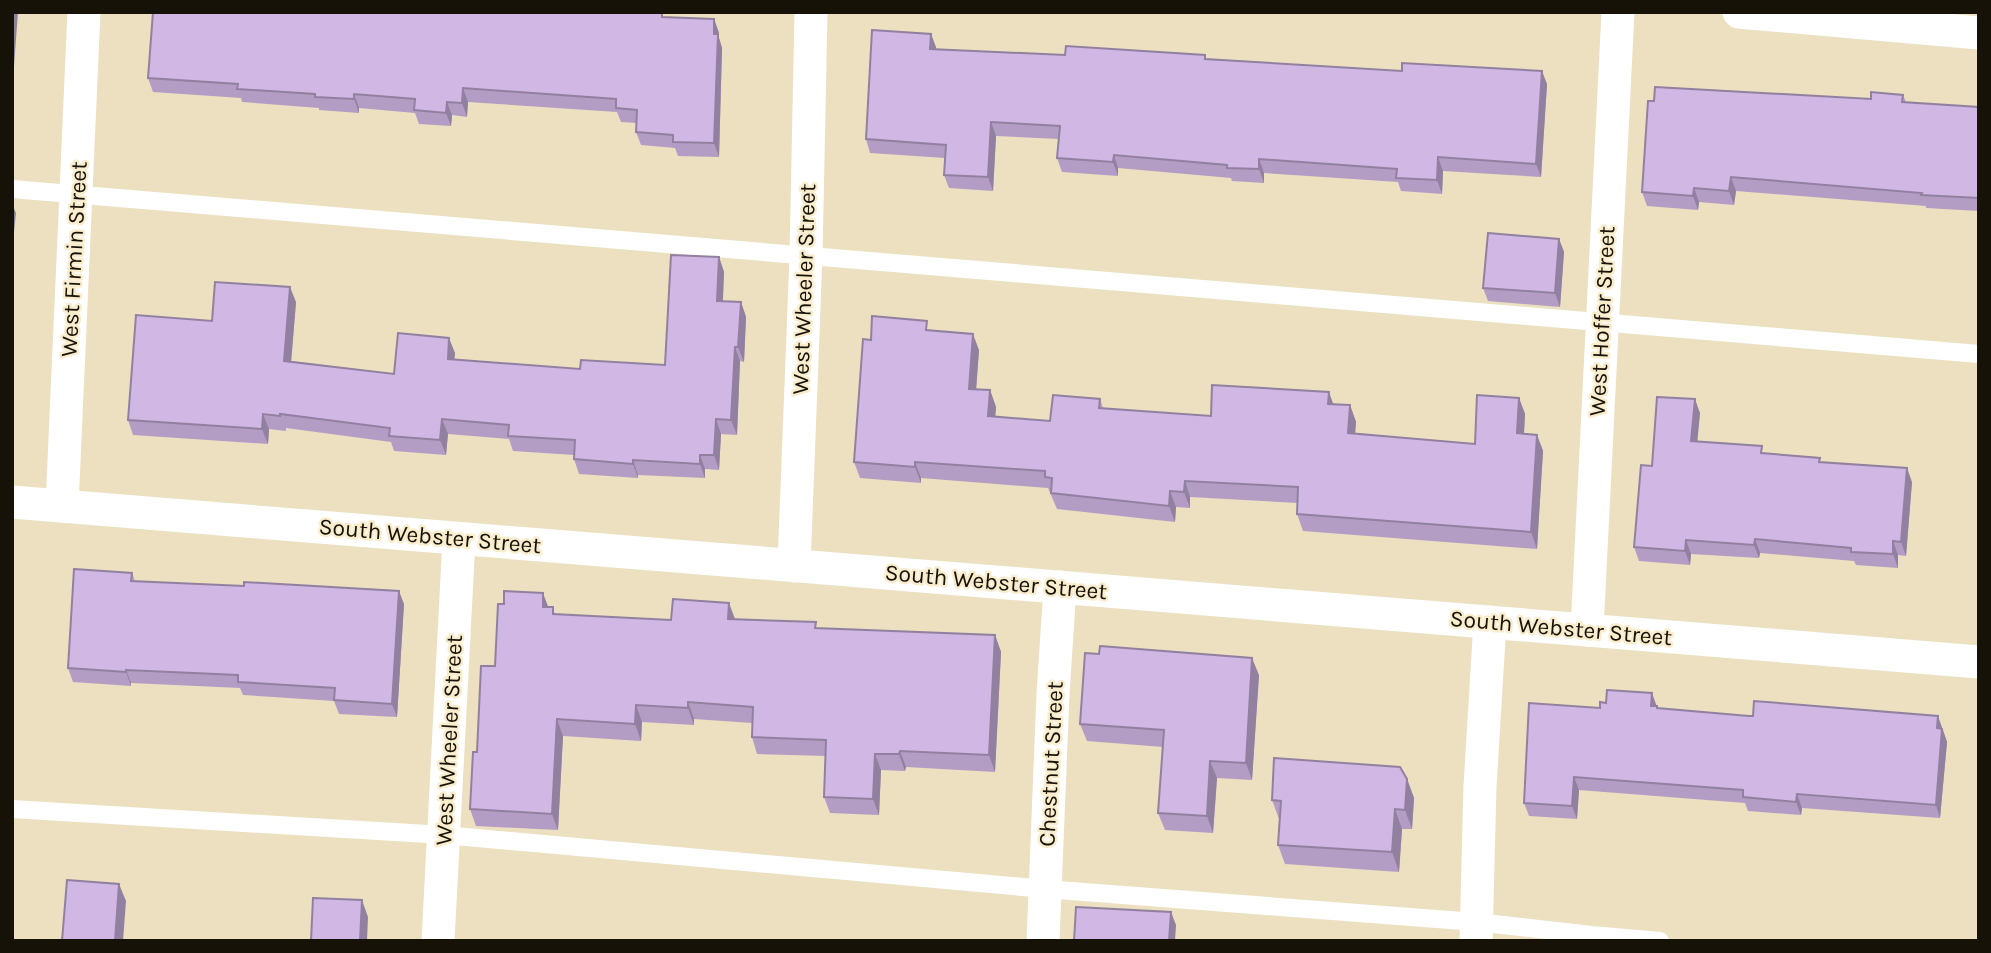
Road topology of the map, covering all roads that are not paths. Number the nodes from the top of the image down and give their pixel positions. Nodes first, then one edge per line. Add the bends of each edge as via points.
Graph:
1 (84, 12) edge
2 (811, 12) edge
3 (1618, 12) edge
4 (1739, 12) edge
5 (1979, 33) edge
6 (12, 189) edge
7 (77, 193) junction
8 (806, 256) junction
9 (1602, 322) junction
10 (1979, 354) edge
11 (12, 502) edge
12 (62, 506) junction
13 (459, 539) junction
14 (794, 566) junction
15 (1060, 587) junction
16 (1490, 622) junction
17 (1587, 630) junction
18 (1979, 662) edge
19 (12, 809) edge
20 (444, 835) junction
21 (1045, 889) junction
22 (1476, 932) edge
23 (438, 941) edge
24 (1043, 941) edge
25 (1660, 941) edge

1 - 7 street, West Firmin Street
2 - 8 street, West Wheeler Street
3 - 9 street, West Hoffer Street
4 - 5 street
6 - 7 lane
7 - 8 lane
7 - 12 street, West Firmin Street
8 - 9 lane
8 - 14 street, West Wheeler Street
9 - 10 lane
9 - 17 street, West Hoffer Street
11 - 12 street, South Webster Street
12 - 13 street, South Webster Street
13 - 14 street, South Webster Street
13 - 20 street, West Wheeler Street
14 - 15 street, South Webster Street
15 - 16 street, South Webster Street
15 - 21 street, Chestnut Street
16 - 17 street, South Webster Street
16 - 22 street
17 - 18 street, South Webster Street
19 - 20 lane
20 - 21 lane
20 - 23 street, West Wheeler Street
21 - 22 lane
21 - 24 street, Chestnut Street
22 - 25 lane

